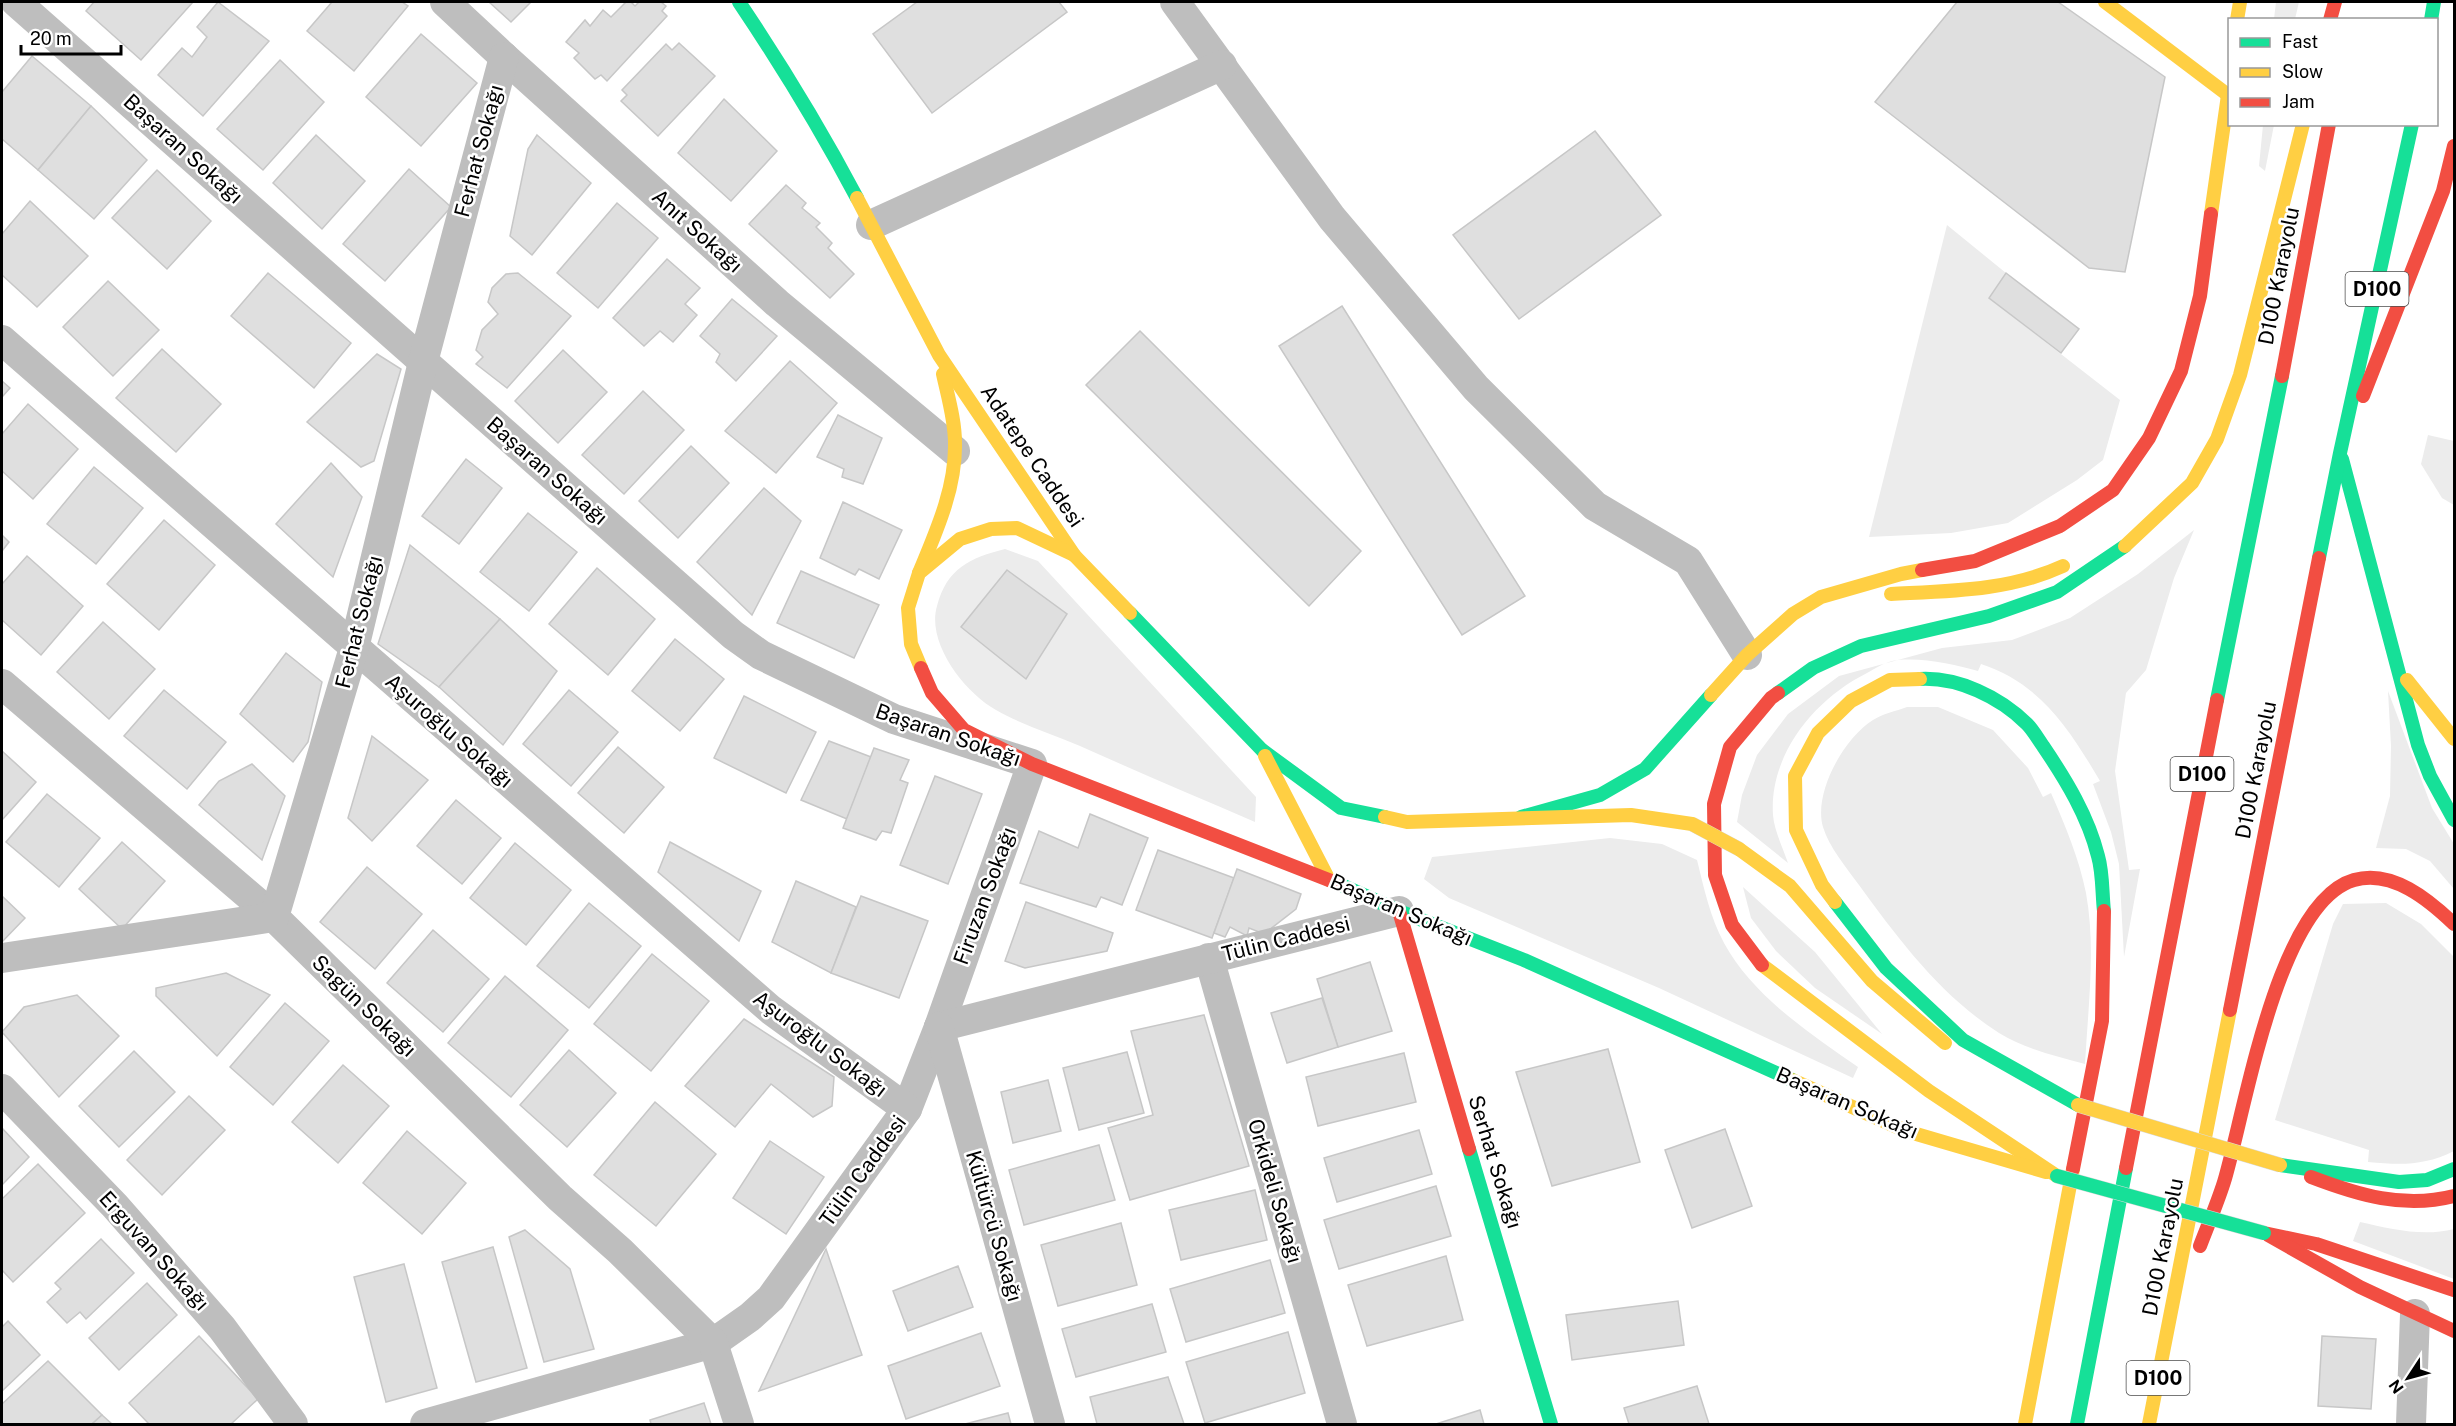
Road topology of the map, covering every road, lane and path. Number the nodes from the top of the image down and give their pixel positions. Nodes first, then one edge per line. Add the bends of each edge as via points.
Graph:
1 (16, 2) edge
2 (445, 2) edge
3 (739, 2) edge
4 (1176, 2) edge
5 (2105, 2) edge
6 (2240, 2) edge
7 (2335, 2) edge
8 (2434, 2) edge
9 (2237, 18) edge
10 (2331, 18) edge
11 (2431, 18) edge
12 (504, 57) junction
13 (1222, 65) junction
14 (2228, 95) joint
15 (2302, 126) edge
16 (2329, 126) edge
17 (2412, 126) edge
18 (2454, 146) edge
19 (871, 225) junction
20 (2, 340) edge
21 (939, 355) junction
22 (423, 362) junction
23 (2240, 375) junction
24 (955, 451) junction
25 (2340, 453) junction
26 (2184, 470) dead end
27 (2159, 495) dead end
28 (2126, 526) dead end
29 (1074, 555) junction
30 (2072, 561) dead end
31 (919, 573) junction
32 (1821, 597) junction
33 (354, 648) junction
34 (1747, 655) junction
35 (2400, 671) junction
36 (2, 684) edge
37 (2454, 739) edge
38 (1262, 750) junction
39 (1032, 765) junction
40 (1521, 817) junction
41 (2454, 820) edge
42 (1329, 880) junction
43 (1399, 911) junction
44 (274, 917) junction
45 (2454, 924) edge
46 (2, 958) edge
47 (1209, 958) junction
48 (939, 1027) junction
49 (1974, 1062) dead end
50 (2, 1089) edge
51 (2020, 1089) dead end
52 (2078, 1105) junction
53 (907, 1109) junction
54 (2280, 1166) junction
55 (2454, 1169) edge
56 (2057, 1176) junction
57 (2454, 1196) edge
58 (2264, 1233) junction
59 (2454, 1290) edge
60 (2415, 1314) junction
61 (2454, 1331) edge
62 (2168, 1332) junction
63 (713, 1343) junction
64 (293, 1425) edge
65 (425, 1425) edge
66 (739, 1425) edge
67 (1050, 1425) edge
68 (1342, 1425) edge
69 (1551, 1425) edge
70 (2025, 1425) edge
71 (2077, 1425) edge
72 (2149, 1425) edge
73 (2411, 1425) edge

1 - 22 street, Başaran Sokağı
2 - 12 street, Anıt Sokağı
3 - 19 main road, Adatepe Caddesi via 788,75
4 - 13 street
5 - 14 main road
6 - 9 main road
7 - 10 main road
8 - 11 main road
12 - 22 street, Ferhat Sokağı
12 - 24 street, Anıt Sokağı via 777,303
13 - 19 street
13 - 34 street via 1332,218 1476,388 1595,506 1688,561
14 - 32 main road via 2200,296 2181,371 2149,438 2113,490 2060,526 1975,561 1901,574
15 - 23 main road
16 - 71 main road, D100 Karayolu / D100
17 - 25 main road, D100 Karayolu / D100
18 - 25 main road via 2443,191
19 - 21 main road, Adatepe Caddesi
20 - 33 street, Aşuroğlu Sokağı
21 - 24 main road, Adatepe Caddesi
21 - 29 main road, Adatepe Caddesi
22 - 33 street, Ferhat Sokağı
22 - 39 street, Başaran Sokağı via 761,655 894,719
23 - 26 main road via 2200,453
23 - 56 main road via 2217,439 2192,483 2128,543 2057,592 1989,616 1861,646 1813,668 1772,698 1730,747 1714,804 1715,875 1732,925 1764,967 1929,1092
24 - 31 main road, Adatepe Caddesi via 942,512
25 - 35 main road
25 - 62 main road, D100 Karayolu / D100
27 - 28 main road
29 - 31 main road, Adatepe Caddesi via 1017,528 991,529 960,539
29 - 38 main road
30 - 32 main road via 2051,573 1983,589
31 - 39 main road, Adatepe Caddesi via 908,608 911,644 932,693 964,730
32 - 34 main road via 1793,614
33 - 44 street, Ferhat Sokağı
33 - 53 street, Aşuroğlu Sokağı via 771,1010
34 - 40 main road via 1645,769 1600,795
35 - 37 main road
35 - 41 main road via 2418,745
36 - 44 street, Sagün Sokağı
38 - 40 main road via 1341,808 1407,822
38 - 42 main road
39 - 42 main road, Başaran Sokağı
39 - 48 street, Firuzan Sokağı
40 - 49 main road, bridge via 1631,815 1692,824 1739,849 1790,886 1872,981 1955,1051
42 - 43 main road, Başaran Sokağı
43 - 47 street, Tülin Caddesi
43 - 56 main road, Başaran Sokağı via 1597,991 1906,1131
43 - 69 main road, Serhat Sokağı
44 - 46 street
44 - 63 street, Sagün Sokağı
45 - 62 main road via 2396,881 2367,876 2339,886 2303,926 2259,1047 2224,1182
47 - 48 street, Tülin Caddesi
47 - 68 street, Orkideli Sokağı
48 - 53 street, Tülin Caddesi
48 - 67 street, Kültürcü Sokağı
50 - 64 street, Erguvan Sokağı via 115,1206 222,1328
51 - 52 main road
52 - 54 main road, bridge
52 - 70 main road via 1963,1040 1886,968 1822,885 1796,830 1795,777 1818,733 1851,702 1890,680 1933,678 1977,690 2028,725 2082,811 2099,858 2105,923 2102,1021
53 - 63 street, Tülin Caddesi via 771,1298
54 - 55 main road via 2411,1183
54 - 57 main road via 2365,1196 2407,1202
56 - 58 main road, Başaran Sokağı, bridge
58 - 59 main road via 2316,1244
58 - 60 main road via 2311,1262
60 - 61 main road
60 - 73 street
62 - 72 main road, D100 Karayolu / D100
63 - 65 street, Tülin Caddesi
63 - 66 street

